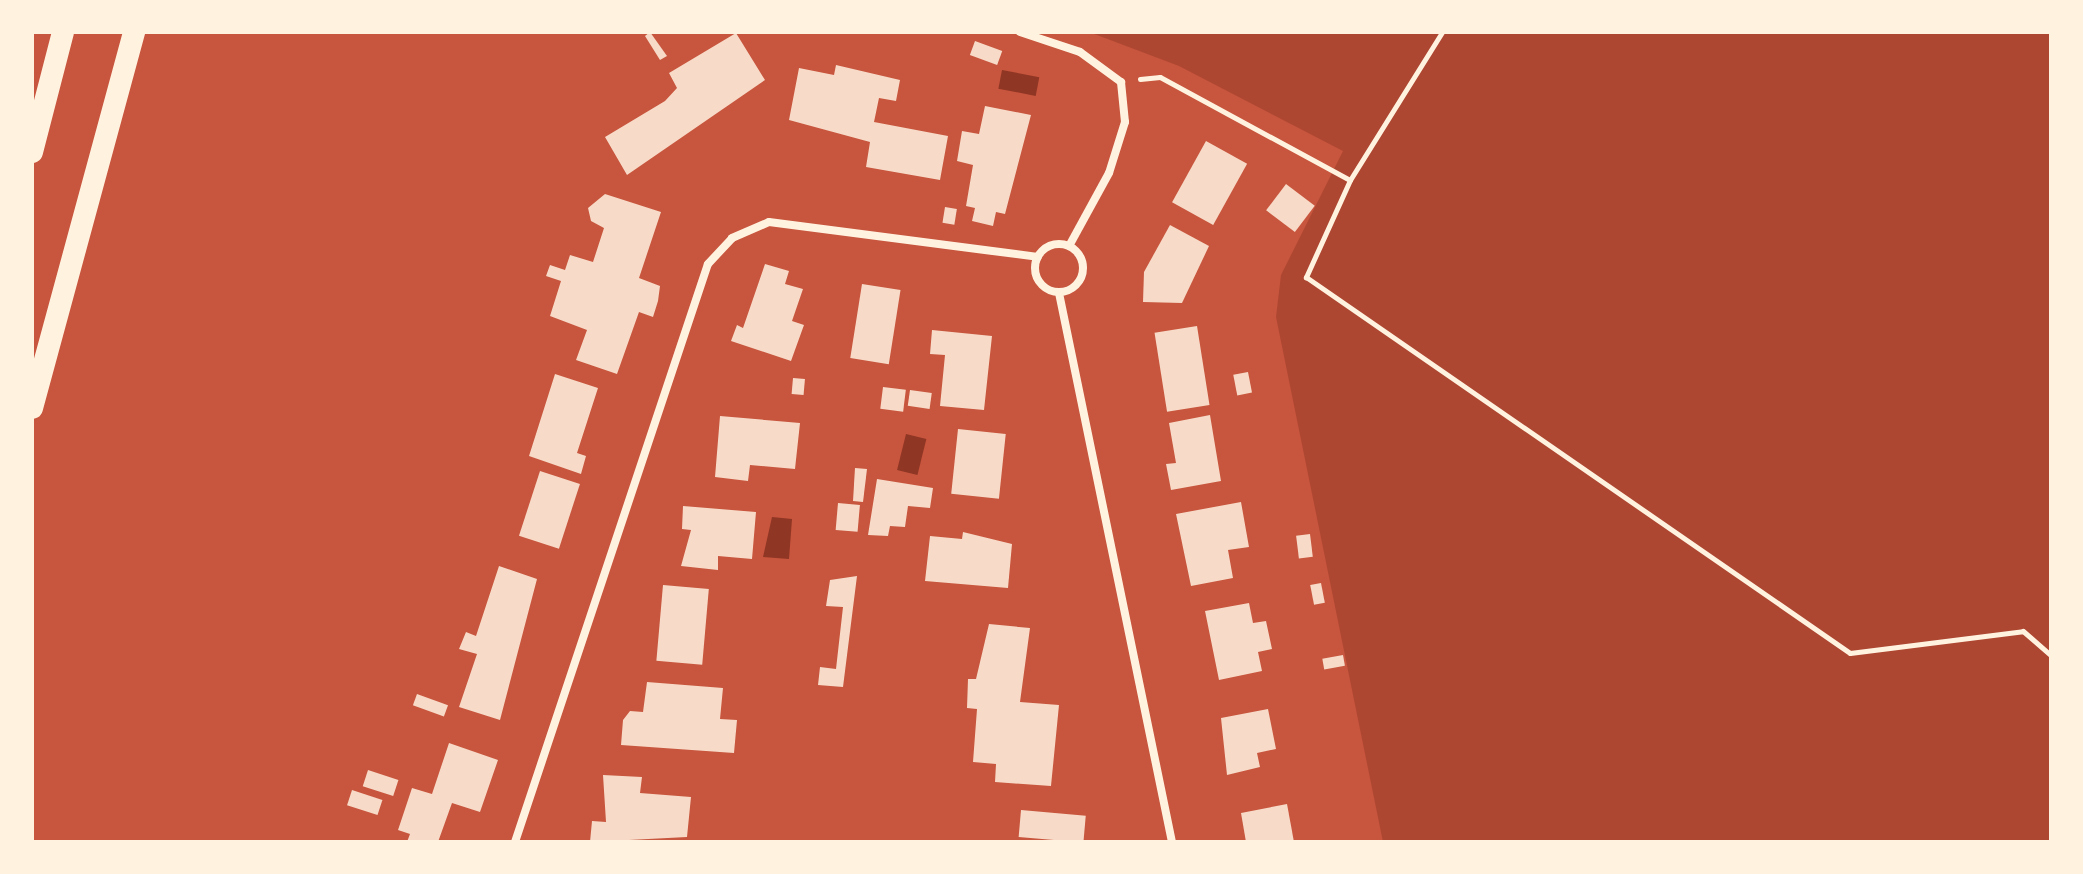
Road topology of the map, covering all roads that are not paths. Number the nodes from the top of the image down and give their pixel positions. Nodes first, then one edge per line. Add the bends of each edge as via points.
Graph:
1 (63, 32) edge
2 (134, 32) edge
3 (1020, 32) edge
4 (32, 152) edge
5 (1069, 246) junction
6 (1038, 257) junction
7 (1059, 293) junction
8 (32, 408) edge
9 (515, 842) edge
10 (1172, 842) edge

1 - 4 highway
2 - 8 highway
3 - 5 street via 1080,52 1121,82 1125,122 1109,173
5 - 6 street via 1052,246
5 - 7 street via 1083,273
6 - 7 street via 1038,281
6 - 9 street via 769,222 732,238 716,255
7 - 10 street

